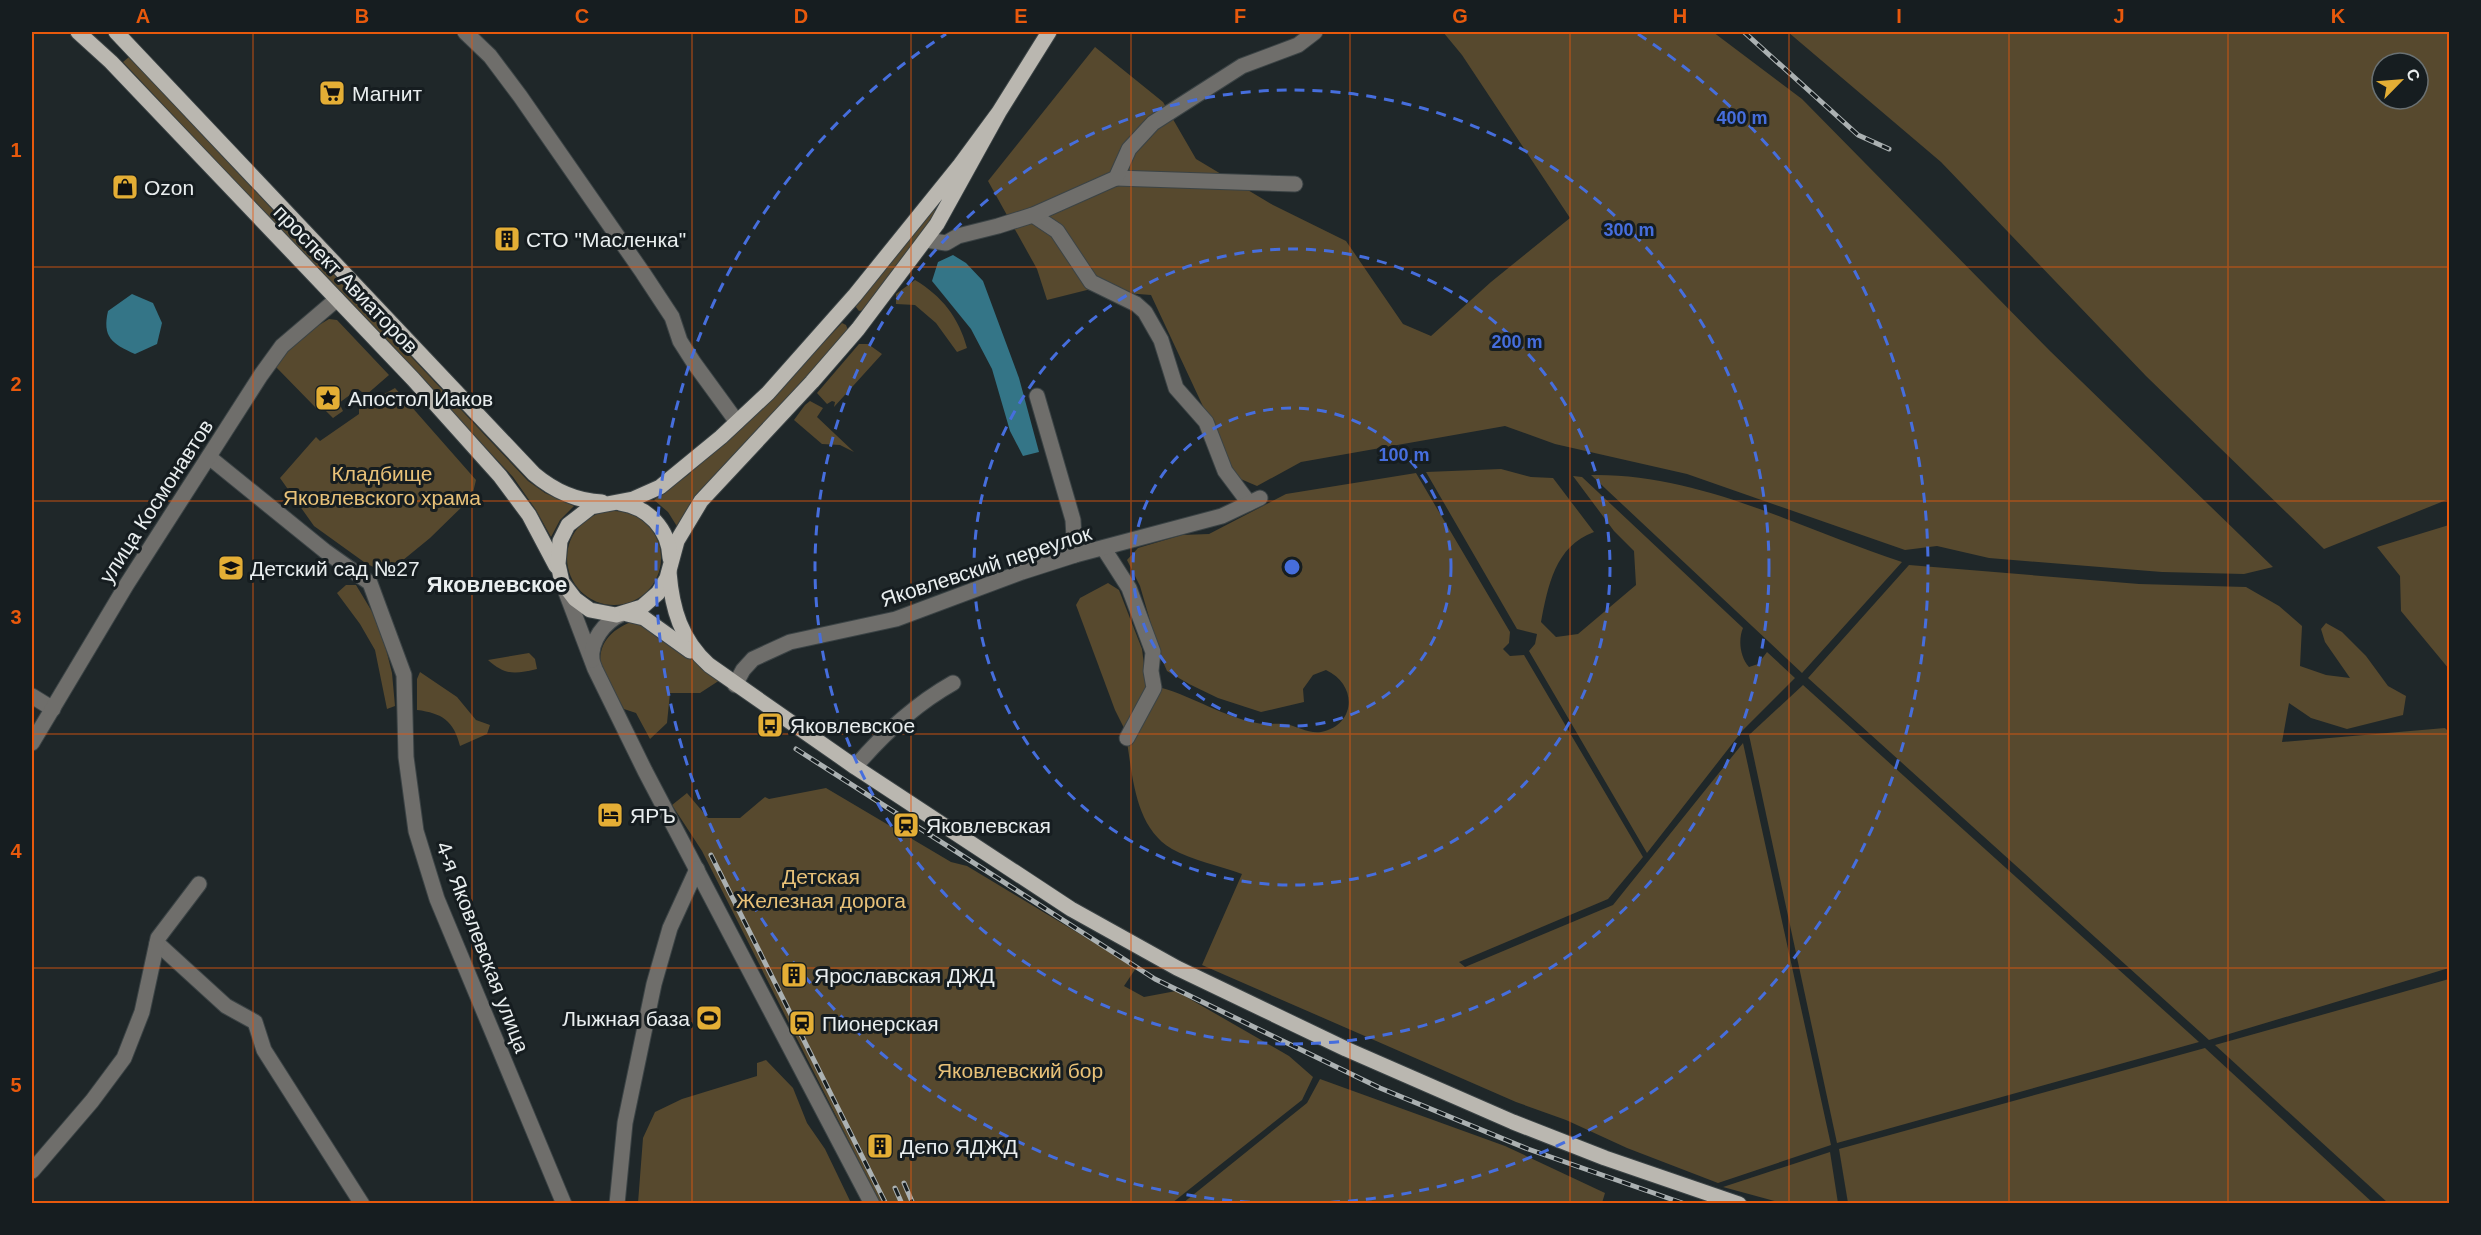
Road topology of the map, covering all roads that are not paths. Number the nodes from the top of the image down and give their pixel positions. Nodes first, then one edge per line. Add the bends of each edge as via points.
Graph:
1 (78, 32) edge
2 (116, 32) edge
3 (465, 32) edge
4 (1049, 32) edge
5 (1315, 32) edge
6 (999, 112) junction
7 (1116, 178) junction
8 (1295, 184) dead end
9 (1033, 214) junction
10 (926, 240) junction
11 (337, 299) junction
12 (1037, 396) dead end
13 (737, 422) junction
14 (209, 457) junction
15 (611, 502) junction
16 (1104, 549) junction
17 (1075, 555) junction
18 (670, 566) junction
19 (561, 578) junction
20 (624, 614) junction
21 (709, 665) junction
22 (595, 669) junction
23 (953, 683) dead end
24 (735, 685) junction
25 (32, 696) edge
26 (53, 709) junction
27 (1127, 738) dead end
28 (32, 743) edge
29 (855, 767) junction
30 (697, 869) junction
31 (199, 884) dead end
32 (157, 943) junction
33 (32, 1171) edge
34 (362, 1203) edge
35 (564, 1203) edge
36 (617, 1203) edge
37 (872, 1203) edge
38 (1739, 1203) edge

1 - 11 main road, проспект Авиаторов
2 - 15 main road, проспект Авиаторов via 534,474 550,486 587,501
3 - 13 street via 490,56 527,105 643,273 672,317 680,341
4 - 6 main road
5 - 7 street via 1298,45 1242,66 1153,123 1130,149
6 - 10 main road
6 - 13 main road via 855,295 786,374
7 - 8 street
7 - 9 street
9 - 10 street via 946,243
9 - 16 street, Яковлевский переулок via 1056,231 1091,282 1137,304 1145,312 1161,340 1176,388 1206,422 1225,471 1255,500 1222,516
10 - 18 main road via 843,347 701,501 682,532
11 - 14 street, улица Космонавтов via 275,355
11 - 19 main road, проспект Авиаторов via 514,492
12 - 17 street via 1073,520
13 - 15 main road via 660,487 639,497
14 - 26 street, улица Космонавтов
14 - 35 street, 4-я Яковлевская улица via 370,583 404,675 406,757 419,843 437,899
15 - 18 main road via 640,509 657,522 667,541
15 - 19 main road via 583,512 568,525 558,553
16 - 17 street, Яковлевский переулок
16 - 27 street via 1129,588 1152,651 1154,688
17 - 24 street, Яковлевский переулок via 896,619 790,642 753,659
18 - 20 main road via 663,586 651,601
18 - 21 main road via 674,605 683,632
19 - 20 main road via 575,599 590,610
19 - 22 street
20 - 21 main road via 644,618
20 - 22 street via 596,637 591,653
21 - 24 main road
22 - 30 street
23 - 29 street via 910,710
24 - 29 main road
25 - 26 street
26 - 28 street, улица Космонавтов
29 - 38 main road via 1071,909 1177,968 1346,1049 1513,1122
30 - 36 street via 669,928 654,984 625,1123
30 - 37 street
31 - 32 street
32 - 33 street via 142,1012 124,1058
32 - 34 street via 226,1006 255,1022 264,1050

